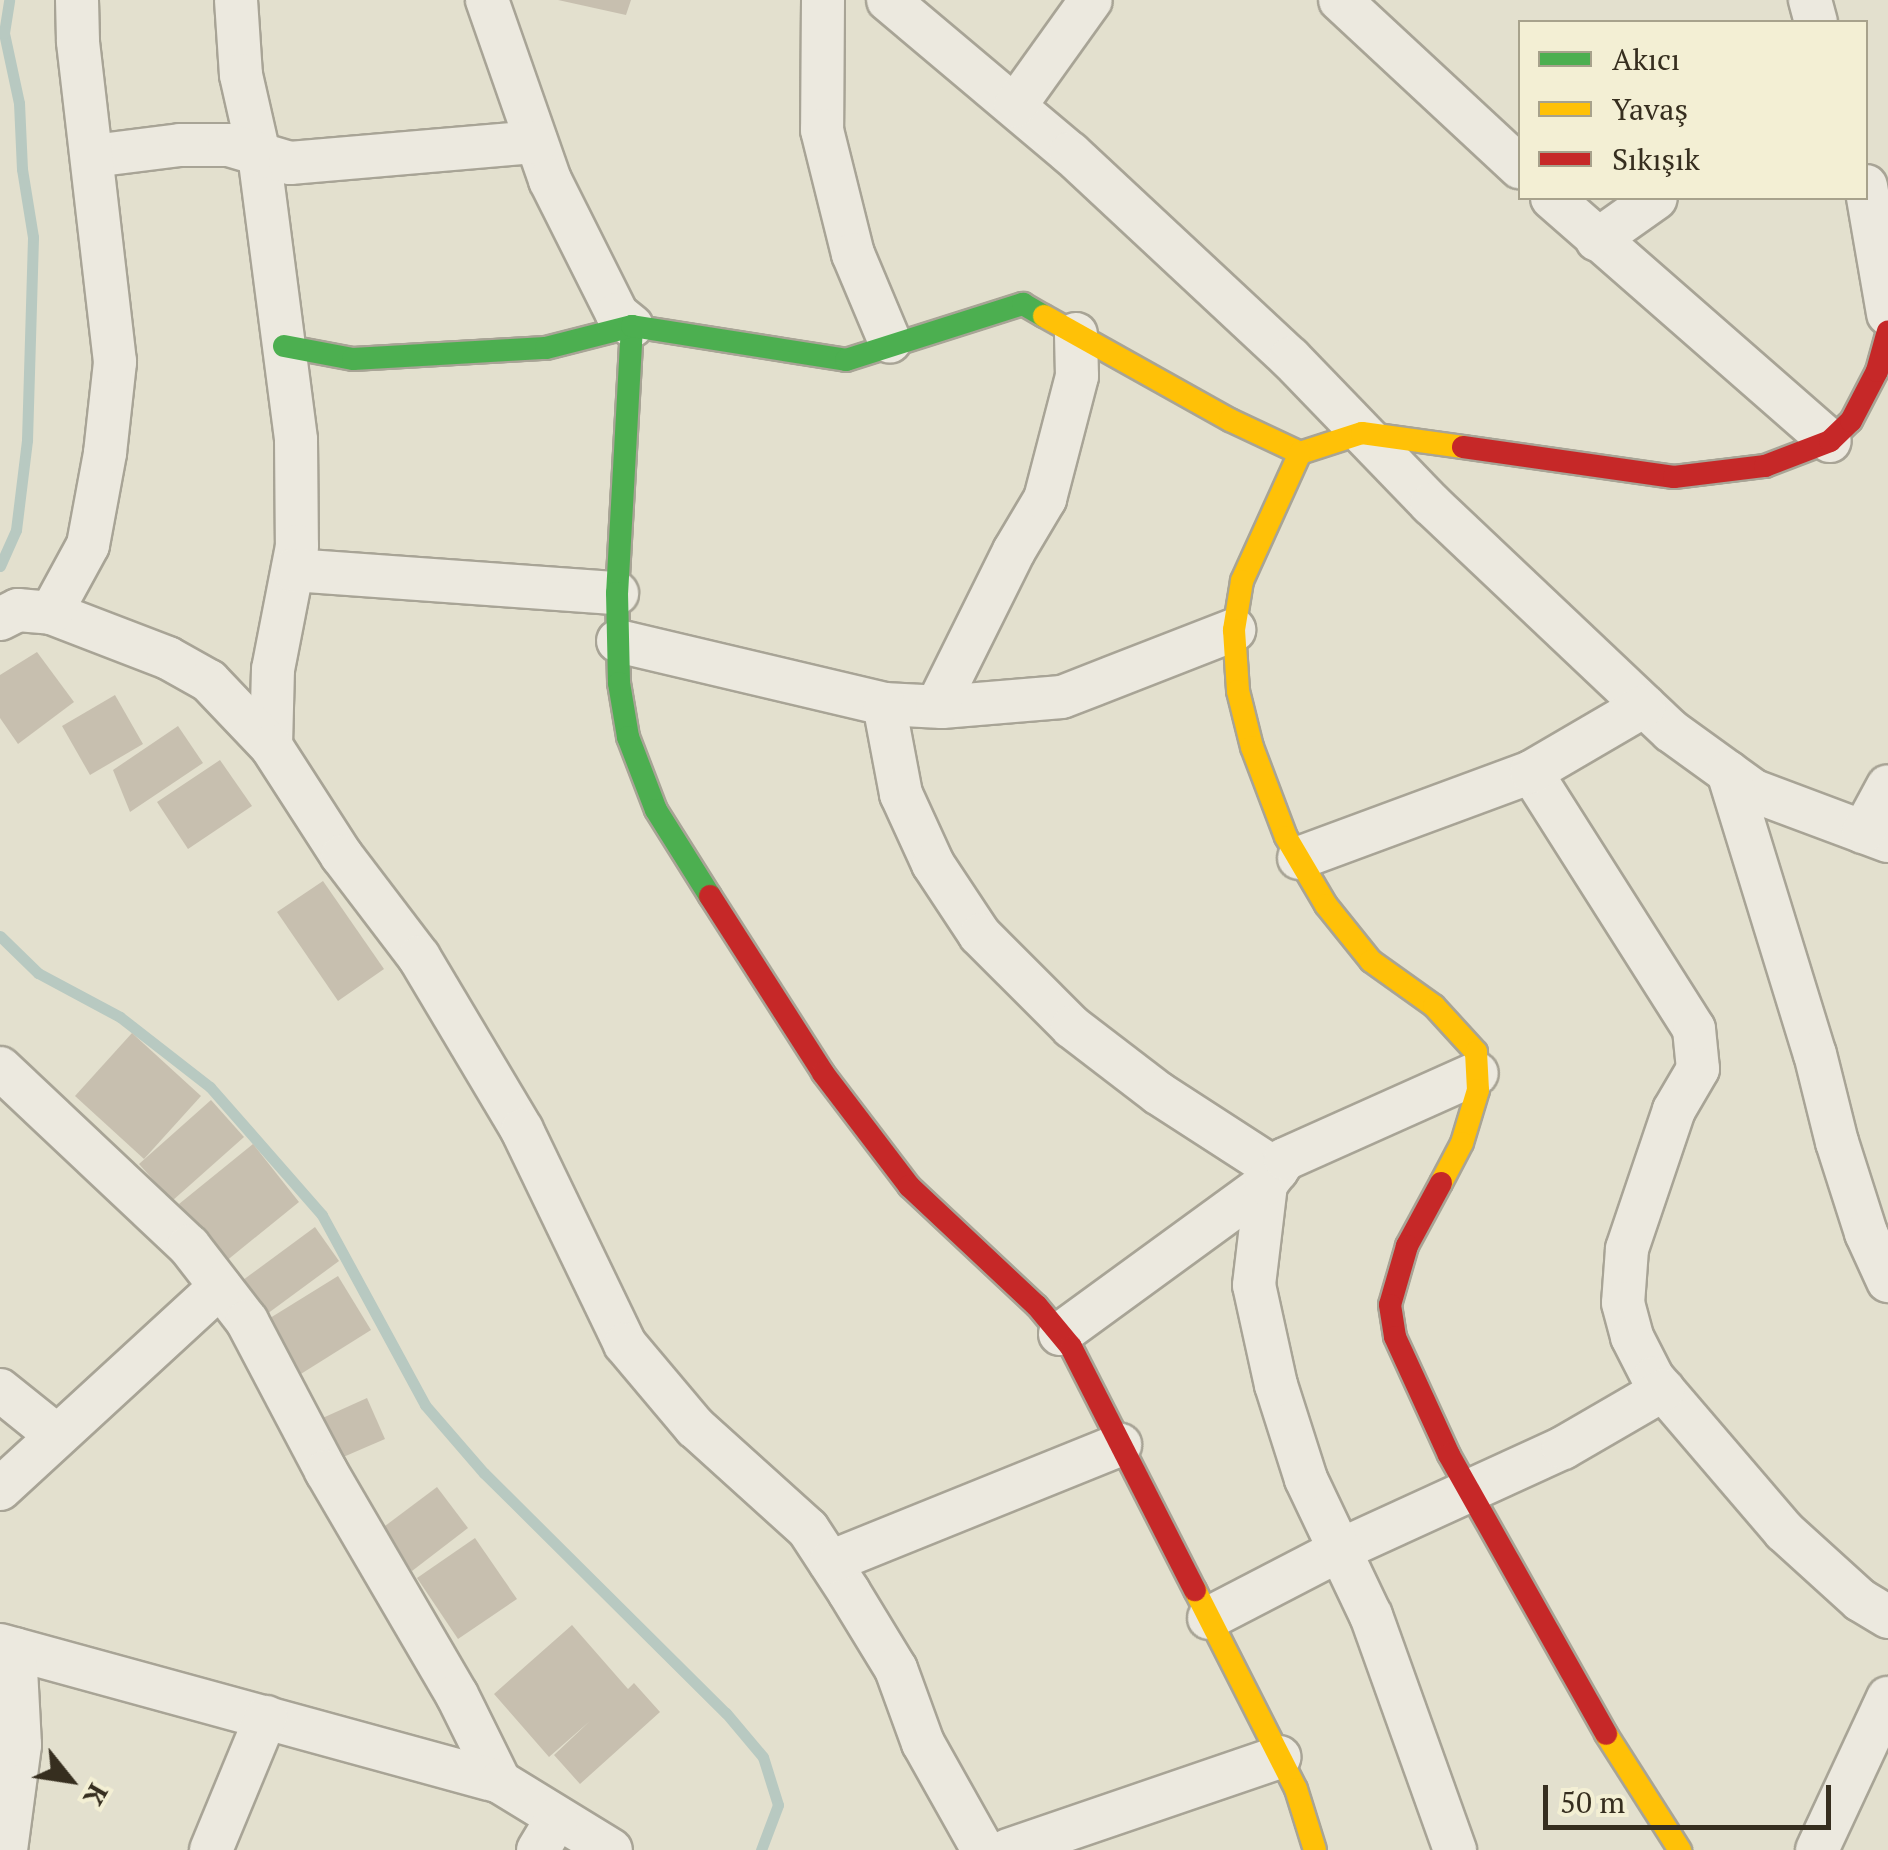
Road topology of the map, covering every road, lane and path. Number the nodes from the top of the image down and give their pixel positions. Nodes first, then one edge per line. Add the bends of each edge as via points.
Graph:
1 (77, 0) edge
2 (236, 0) edge
3 (487, 0) edge
4 (823, 0) edge
5 (888, 0) edge
6 (1091, 0) edge
7 (1340, 0) edge
8 (1014, 106) junction
9 (536, 142) junction
10 (259, 154) junction
11 (92, 156) junction
12 (1518, 166) edge
13 (1868, 198) edge
14 (1554, 200) edge
15 (1653, 200) edge
16 (1597, 240) junction
17 (1888, 314) edge
18 (632, 326) junction
19 (1888, 331) edge
20 (1076, 334) junction
21 (890, 342) junction
22 (284, 346) junction
23 (1362, 433) junction
24 (1830, 440) junction
25 (1300, 454) junction
26 (293, 570) junction
27 (617, 593) junction
28 (51, 613) junction
29 (0, 619) edge
30 (1234, 630) junction
31 (618, 641) junction
32 (884, 704) junction
33 (938, 706) junction
34 (1644, 706) junction
35 (271, 746) junction
36 (1531, 772) junction
37 (1728, 772) junction
38 (1888, 786) edge
39 (1876, 836) edge
40 (1299, 858) junction
41 (0, 1068) edge
42 (1477, 1072) junction
43 (1272, 1177) junction
44 (1888, 1281) edge
45 (220, 1286) junction
46 (1060, 1334) junction
47 (0, 1390) edge
48 (1663, 1390) junction
49 (56, 1434) junction
50 (1120, 1445) junction
51 (0, 1489) edge
52 (1470, 1490) junction
53 (1340, 1550) junction
54 (830, 1562) junction
55 (1888, 1617) edge
56 (1209, 1618) junction
57 (5, 1653) edge
58 (1888, 1698) edge
59 (266, 1717) junction
60 (1280, 1756) junction
61 (500, 1782) junction
62 (548, 1834) edge
63 (6, 1850) edge
64 (211, 1850) edge
65 (611, 1850) edge
66 (984, 1850) edge
67 (1008, 1850) edge
68 (1315, 1850) edge
69 (1455, 1850) edge
70 (1680, 1850) edge
71 (1817, 1850) edge

1 - 11 street
2 - 10 street via 241,74
3 - 9 street
4 - 21 street via 822,130 853,254
5 - 8 street
6 - 8 street
7 - 12 street
8 - 23 street via 1290,358
9 - 10 street via 290,162
9 - 18 street via 618,314
10 - 11 street via 229,145 180,145
10 - 22 street
11 - 28 street via 115,362 88,544
13 - 17 street
14 - 16 street
15 - 16 street
16 - 24 street
18 - 21 street via 846,360
18 - 22 street via 546,348 353,359
18 - 27 street
19 - 24 street via 1878,370 1850,421
20 - 21 street via 1023,304
20 - 25 street
20 - 33 street via 1077,376 1045,499
22 - 26 street via 296,440
23 - 24 street via 1674,477 1765,466
23 - 25 street
23 - 34 street
25 - 30 street via 1242,582
26 - 27 street
26 - 35 street via 274,669
27 - 31 street
28 - 29 street via 18,610
28 - 35 street via 209,681
30 - 33 street via 1062,696
30 - 40 street via 1238,691 1252,747
31 - 32 street
31 - 46 street via 628,737 656,810 812,1056 909,1186
32 - 33 street
32 - 43 street via 900,794 933,864 980,936 1072,1027
34 - 36 street
34 - 37 street
35 - 54 street via 342,856 419,957 522,1130 625,1344 694,1427 808,1529
36 - 40 street
36 - 48 street via 1694,1029 1698,1068 1674,1110 1626,1249 1623,1303 1632,1337
37 - 39 street via 1754,791
37 - 44 street via 1837,1142
38 - 39 street
40 - 42 street via 1371,961 1434,1006 1476,1052
41 - 45 street via 189,1246
42 - 43 street via 1286,1159
42 - 52 street via 1462,1143 1407,1246 1390,1305 1395,1338
43 - 46 street
43 - 53 street via 1254,1286 1306,1478
45 - 49 street
45 - 61 street via 247,1321 458,1695
46 - 50 street
47 - 49 street
48 - 52 street via 1563,1448
48 - 55 street via 1784,1531
49 - 51 street
50 - 54 street
50 - 56 street
52 - 53 street
52 - 70 street via 1620,1761
53 - 56 street
53 - 69 street via 1372,1616
54 - 66 street via 896,1669 923,1743
56 - 60 street
57 - 59 street
57 - 63 street via 20,1745
58 - 71 street
59 - 61 street
59 - 64 street
60 - 67 street
60 - 68 street
61 - 62 street
62 - 65 street

